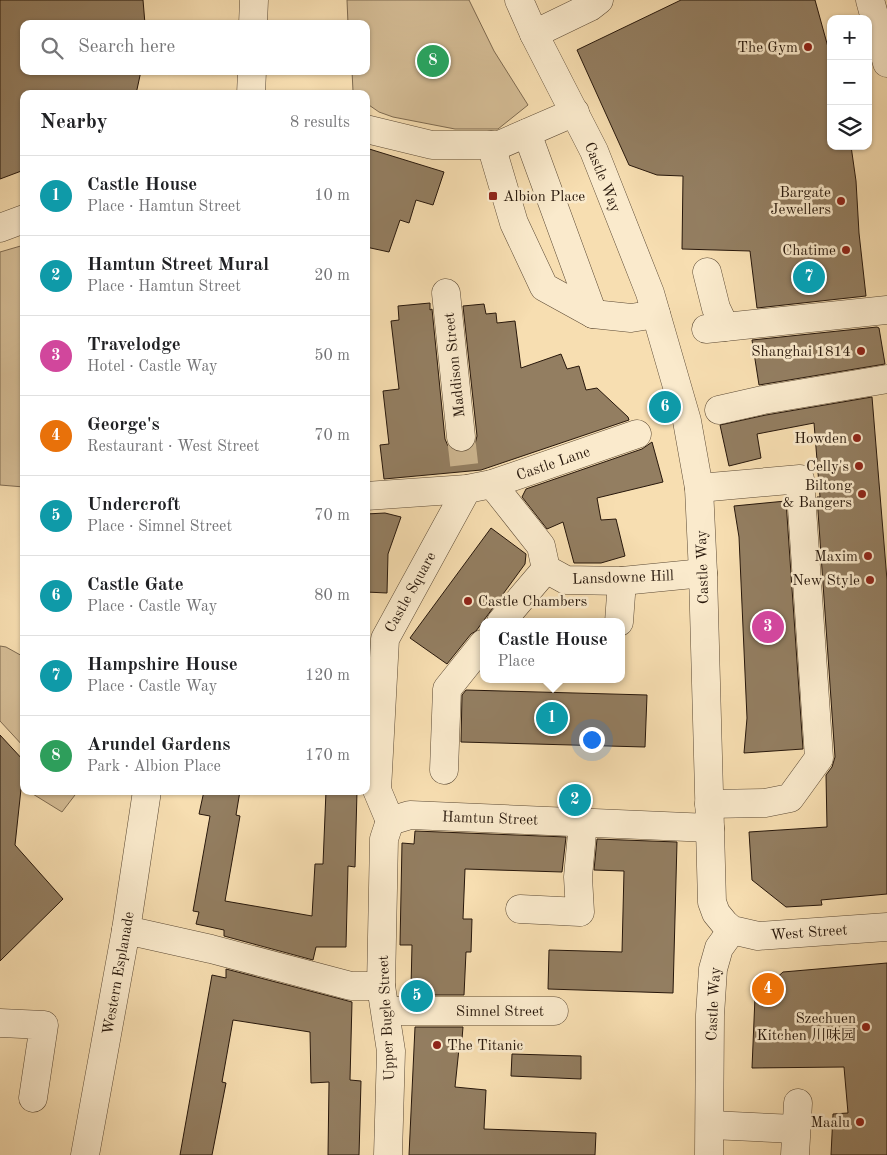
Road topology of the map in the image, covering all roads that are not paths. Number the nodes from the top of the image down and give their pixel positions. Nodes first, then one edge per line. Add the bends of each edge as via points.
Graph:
1 (254, 0) edge
2 (519, 0) edge
3 (599, 0) edge
4 (870, 0) edge
5 (253, 20) edge
6 (534, 34) junction
7 (887, 63) edge
8 (252, 75) edge
9 (251, 90) edge
10 (575, 112) junction
11 (370, 130) edge
12 (527, 133) junction
13 (490, 145) junction
14 (20, 220) edge
15 (0, 228) edge
16 (707, 272) dead end
17 (446, 294) dead end
18 (887, 310) edge
19 (593, 314) junction
20 (656, 314) junction
21 (887, 379) edge
22 (719, 410) dead end
23 (637, 434) dead end
24 (461, 437) tunnel mouth
25 (475, 482) junction
26 (699, 488) junction
27 (370, 495) edge
28 (546, 569) junction
29 (703, 573) junction
30 (622, 581) junction
31 (504, 618) edge
32 (620, 618) edge
33 (480, 648) edge
34 (444, 770) dead end
35 (146, 795) edge
36 (710, 816) junction
37 (390, 821) junction
38 (583, 822) junction
39 (520, 909) dead end
40 (887, 927) edge
41 (126, 930) junction
42 (732, 930) junction
43 (384, 998) junction
44 (554, 1011) dead end
45 (0, 1023) edge
46 (33, 1098) dead end
47 (711, 1125) junction
48 (797, 1129) edge
49 (85, 1155) edge
50 (388, 1155) edge
51 (709, 1155) edge

1 - 5 street
2 - 6 street, Castle Way
3 - 6 street
4 - 7 street
6 - 10 street, Castle Way
8 - 9 street
10 - 12 street
10 - 20 street, Castle Way via 594,151
11 - 13 street via 432,145
12 - 13 street via 499,145
12 - 19 street
13 - 19 street via 514,223 544,287
14 - 15 street
16 - 18 street via 716,308 715,328
17 - 24 street, Maddison Street
19 - 20 street via 631,318
20 - 26 street, Castle Way via 687,421
21 - 22 street
23 - 25 street, Castle Lane
25 - 27 street, Castle Lane
25 - 28 street via 542,546
25 - 37 street, Castle Square via 384,639 377,790
26 - 29 street, Castle Way
26 - 36 street, Hamtun Street via 800,479 819,758 790,798
28 - 30 street, Lansdowne Hill via 566,580
28 - 31 street
29 - 30 street, Lansdowne Hill
29 - 36 street, Castle Way
30 - 32 street
33 - 34 street via 447,689
35 - 41 street, Western Esplanade
36 - 38 street, Hamtun Street
36 - 42 street, Castle Way via 712,902 716,914
37 - 38 street, Hamtun Street via 410,815
37 - 43 street, Upper Bugle Street via 384,839
38 - 39 street via 578,877 580,912
40 - 42 street, West Street via 758,936
41 - 43 street, Simnel Street via 211,949 351,986
41 - 49 street, Western Esplanade
42 - 47 street, Castle Way via 719,948 713,969
43 - 44 street, Simnel Street
43 - 50 street, Upper Bugle Street via 391,1051
45 - 46 street via 44,1025
47 - 48 street
47 - 51 street, Castle Way

